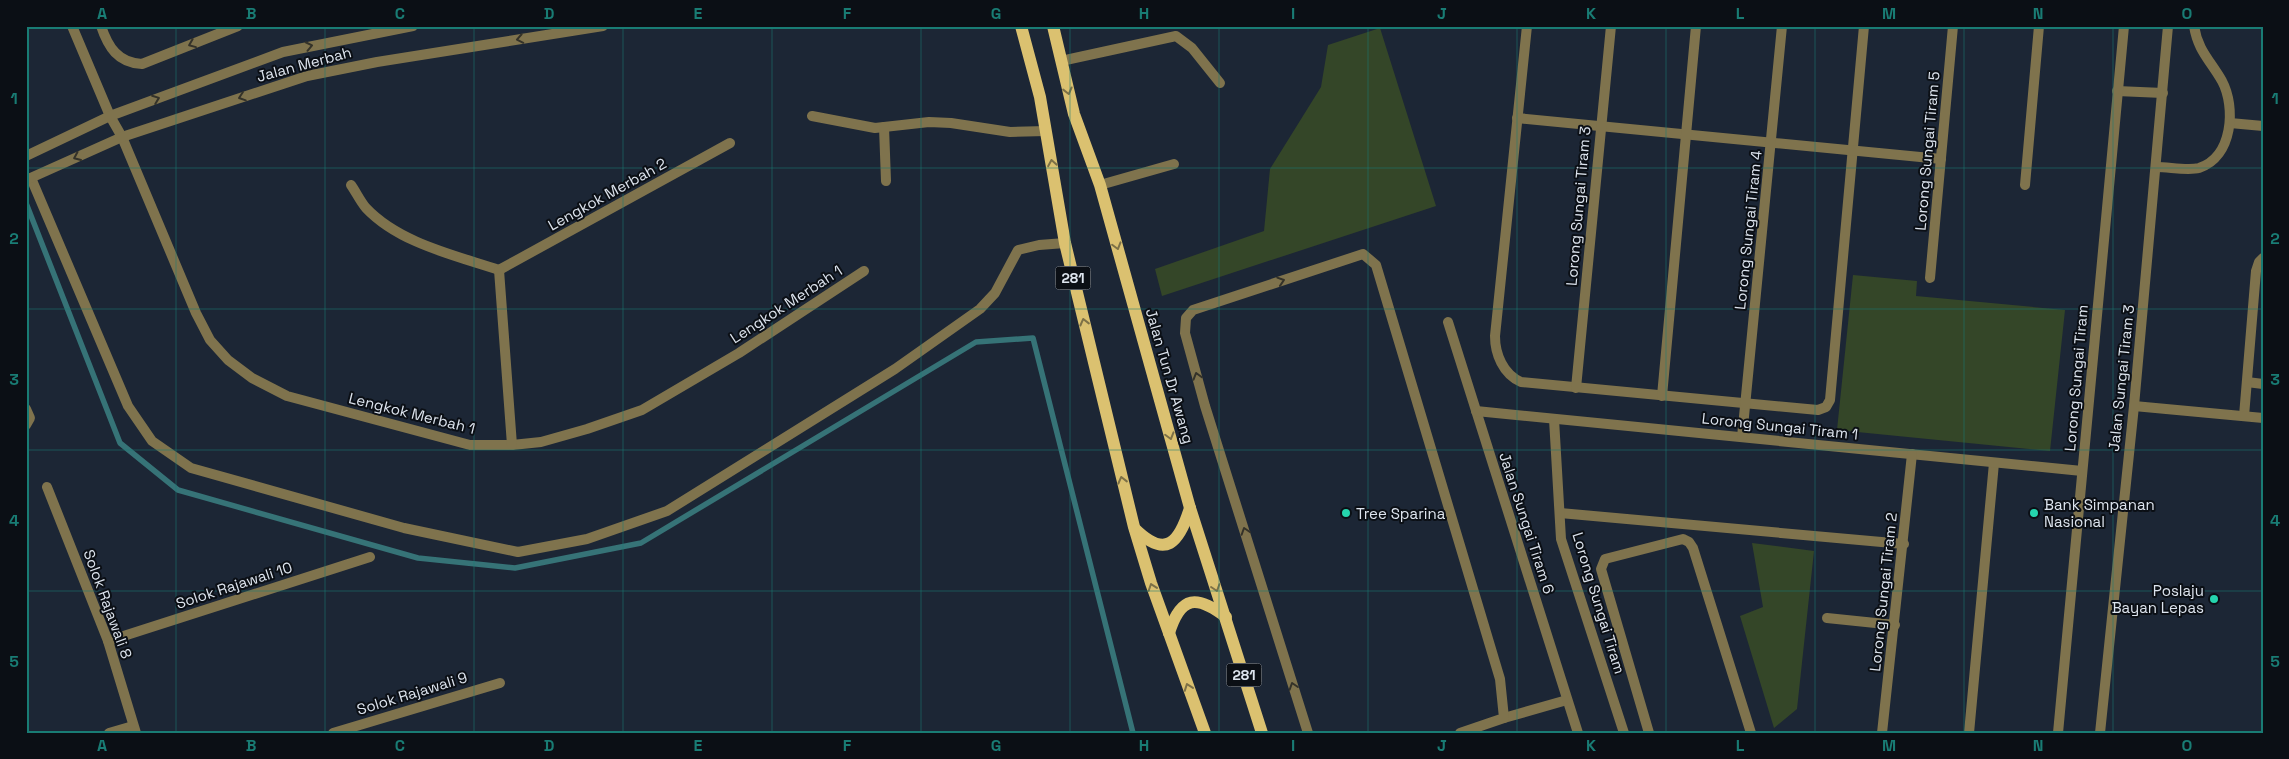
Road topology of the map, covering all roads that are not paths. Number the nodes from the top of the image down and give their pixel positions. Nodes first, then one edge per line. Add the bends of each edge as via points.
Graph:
1 (72, 26) edge
2 (101, 26) edge
3 (238, 26) edge
4 (413, 26) edge
5 (603, 26) edge
6 (1011, 26) edge
7 (1527, 26) edge
8 (1611, 26) edge
9 (1696, 26) edge
10 (1782, 26) edge
11 (1864, 26) edge
12 (1953, 26) edge
13 (2039, 26) edge
14 (2124, 26) edge
15 (2168, 26) edge
16 (2194, 26) edge
17 (1055, 28) edge
18 (1022, 32) edge
19 (1061, 61) junction
20 (1220, 83) dead end
21 (2117, 91) junction
22 (2163, 93) junction
23 (110, 116) junction
24 (812, 116) dead end
25 (1517, 118) junction
26 (2230, 123) junction
27 (1600, 126) junction
28 (2263, 126) edge
29 (884, 128) junction
30 (1046, 131) junction
31 (1686, 135) junction
32 (122, 137) junction
33 (730, 143) dead end
34 (1771, 143) junction
35 (1853, 151) junction
36 (27, 154) edge
37 (1942, 159) junction
38 (1174, 164) dead end
39 (2157, 166) junction
40 (29, 179) edge
41 (886, 181) dead end
42 (351, 185) dead end
43 (1100, 185) junction
44 (2025, 185) dead end
45 (1065, 244) junction
46 (2263, 258) edge
47 (498, 270) junction
48 (864, 271) dead end
49 (1930, 278) dead end
50 (1448, 322) dead end
51 (2246, 382) junction
52 (2263, 384) edge
53 (1576, 388) junction
54 (1662, 396) junction
55 (1746, 404) junction
56 (2134, 406) junction
57 (26, 409) edge
58 (1476, 411) junction
59 (2244, 416) junction
60 (2263, 418) edge
61 (1554, 419) junction
62 (26, 425) edge
63 (1742, 438) junction
64 (512, 445) junction
65 (1912, 454) junction
66 (1994, 462) junction
67 (2082, 471) junction
68 (47, 487) dead end
69 (1190, 508) junction
70 (1560, 513) junction
71 (1134, 527) junction
72 (1904, 544) junction
73 (370, 557) dead end
74 (1226, 617) junction
75 (1827, 618) dead end
76 (1895, 625) junction
77 (1169, 633) junction
78 (108, 641) junction
79 (500, 683) dead end
80 (1567, 700) junction
81 (1504, 718) junction
82 (135, 729) edge
83 (1648, 731) edge
84 (109, 733) edge
85 (333, 733) edge
86 (1205, 733) edge
87 (1262, 733) edge
88 (1308, 733) edge
89 (1460, 733) edge
90 (1578, 733) edge
91 (1624, 733) edge
92 (1637, 733) edge
93 (1751, 733) edge
94 (1882, 733) edge
95 (1969, 733) edge
96 (2058, 733) edge
97 (2100, 733) edge

1 - 23 street, Lengkok Merbah 1
3 -> 2 street via 142,64 130,64 118,57 107,43
23 -> 4 street, Jalan Merbah via 283,52
5 -> 32 street, Jalan Merbah via 330,70
6 - 18 main road
7 - 25 street
8 - 27 street, Lorong Sungai Tiram 3
9 - 31 street
10 - 34 street, Lorong Sungai Tiram 4
11 - 35 street
12 - 37 street, Lorong Sungai Tiram 5
13 - 44 street
14 - 21 street, Lorong Sungai Tiram
15 - 22 street, Jalan Sungai Tiram 3
16 - 26 street via 2197,42 2222,81 2230,101
17 - 19 main road, Jalan Tun Dr Awang / 281
18 - 30 main road, 281
19 - 20 street via 1176,36 1192,48
19 -> 43 main road, Jalan Tun Dr Awang / 281 via 1074,114
21 - 22 street
21 - 67 street, Lorong Sungai Tiram
22 - 39 street, Jalan Sungai Tiram 3
23 - 32 street, Lengkok Merbah 1
23 - 36 street, Jalan Merbah
24 - 29 street
25 - 27 street
25 - 53 street via 1495,342 1501,364 1517,380
26 - 28 street
26 - 39 street via 2219,152 2207,164 2198,168
27 - 31 street
27 - 53 street, Lorong Sungai Tiram 3
29 - 30 street via 929,122 1010,132
29 - 41 street
45 -> 30 main road, 281
31 - 34 street
31 - 54 street
32 -> 40 street, Jalan Merbah
32 - 64 street, Lengkok Merbah 1 via 196,313 210,340 228,360 252,378 287,396 470,445
33 - 47 street, Lengkok Merbah 2
34 - 35 street
34 - 55 street, Lorong Sungai Tiram 4
35 - 37 street
35 - 55 street via 1830,400 1826,407 1818,410
37 - 49 street, Lorong Sungai Tiram 5
38 - 43 street
39 - 56 street, Jalan Sungai Tiram 3
40 - 45 street via 128,406 152,441 191,468 404,528 518,552 587,539 667,511 895,369 980,309 995,293 1018,250
42 - 47 street via 366,208 395,229 415,240
43 -> 69 main road, Jalan Tun Dr Awang / 281
71 -> 45 main road, 281
46 - 51 street via 2256,271
47 - 64 street
48 - 64 street, Lengkok Merbah 1 via 739,353 642,410 541,442
50 - 58 street, Jalan Sungai Tiram 6
51 - 52 street
51 - 59 street
53 - 54 street
54 - 55 street
55 - 63 street, Lorong Sungai Tiram 4
56 - 59 street
56 - 97 street, Jalan Sungai Tiram 3
57 - 62 street via 30,418
58 - 61 street, Lorong Sungai Tiram 1
58 - 80 street, Jalan Sungai Tiram 6
59 - 60 street
61 - 63 street, Lorong Sungai Tiram 1
61 - 70 street, Lorong Sungai Tiram
63 - 65 street, Lorong Sungai Tiram 1
65 - 66 street, Lorong Sungai Tiram 1
65 - 72 street, Lorong Sungai Tiram 2
66 - 67 street, Lorong Sungai Tiram 1
66 - 95 street
67 - 96 street, Lorong Sungai Tiram
68 - 78 street, Solok Rajawali 8
69 - 71 main road via 1184,529 1171,543 1163,546 1146,539
69 -> 74 main road, Jalan Tun Dr Awang / 281
70 - 72 street
70 - 91 street, Lorong Sungai Tiram via 1561,539
77 -> 71 main road, 281
72 - 76 street, Lorong Sungai Tiram 2
73 - 78 street, Solok Rajawali 10
74 - 77 main road via 1203,602 1188,603 1176,615
74 - 87 main road, Jalan Tun Dr Awang / 281
75 - 76 street
76 - 94 street, Lorong Sungai Tiram 2
86 -> 77 main road, 281
78 - 82 street, Solok Rajawali 8
79 - 85 street, Solok Rajawali 9
80 - 81 street
80 - 90 street, Jalan Sungai Tiram 6
88 -> 81 street via 1205,406 1185,333 1186,318 1194,310 1363,254 1376,265 1500,679
81 - 89 street
82 - 84 street
83 - 92 street
83 - 93 street via 1601,569 1606,559 1683,539 1693,548

